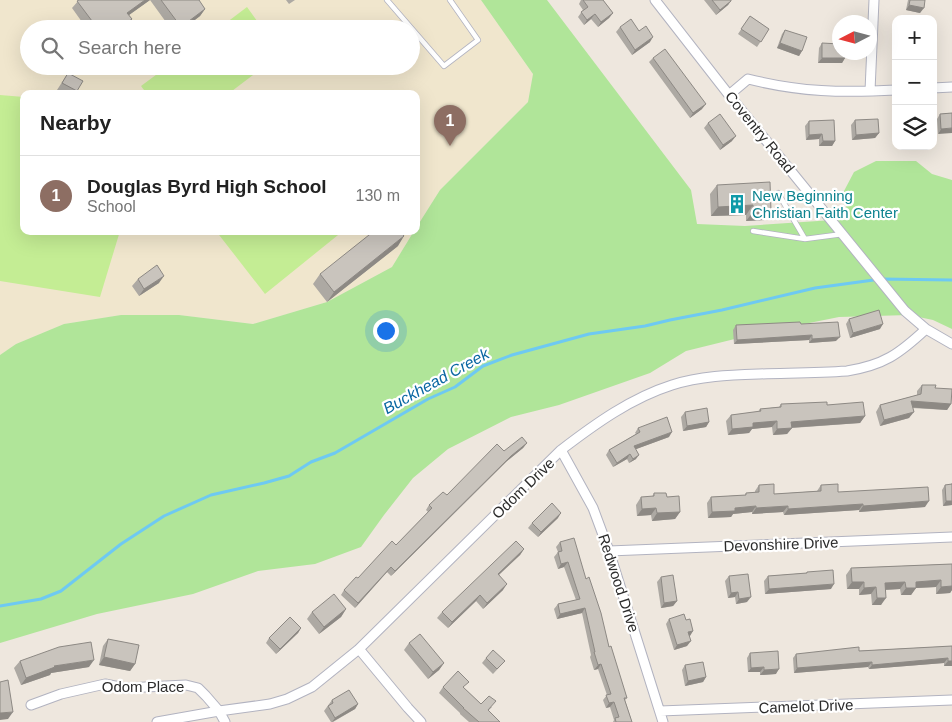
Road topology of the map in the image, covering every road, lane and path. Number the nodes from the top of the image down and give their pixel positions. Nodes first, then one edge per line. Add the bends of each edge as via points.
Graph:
1 (388, 0) edge
2 (450, 0) edge
3 (655, 0) edge
4 (874, 0) edge
5 (405, 20) edge
6 (420, 38) edge
7 (952, 87) edge
8 (937, 88) edge
9 (892, 90) edge
10 (870, 91) junction
11 (729, 95) junction
12 (778, 194) dead end
13 (753, 231) dead end
14 (843, 234) junction
15 (805, 238) junction
16 (926, 329) junction
17 (952, 344) edge
18 (561, 450) junction
19 (952, 537) edge
20 (609, 551) junction
21 (358, 649) junction
22 (952, 700) edge
23 (31, 705) dead end
24 (219, 711) junction
25 (660, 711) junction
26 (157, 722) edge
27 (225, 722) edge
28 (421, 722) edge
29 (663, 722) edge

1 - 5 lane
2 - 6 lane via 478,40 444,66
3 - 11 street, Coventry Road
4 - 10 street
7 - 8 street
9 - 10 street
10 - 11 street via 804,90 748,79
11 - 14 street, Coventry Road
12 - 15 lane
13 - 15 lane
14 - 15 lane
14 - 16 street, Coventry Road via 905,311
16 - 17 street, Coventry Road
16 - 18 street, Odom Drive via 899,353 866,368 722,376 674,384 640,397
18 - 20 street, Redwood Drive via 593,508
18 - 21 street, Odom Drive
19 - 20 street, Devonshire Drive
20 - 25 street, Redwood Drive
21 - 24 street, Odom Drive via 304,692 270,704
21 - 28 street
22 - 25 street, Camelot Drive
23 - 24 street, Odom Place via 105,684 125,688 186,685 198,688
24 - 26 street, Odom Drive
24 - 27 street, Odom Place
25 - 29 street, Redwood Drive

